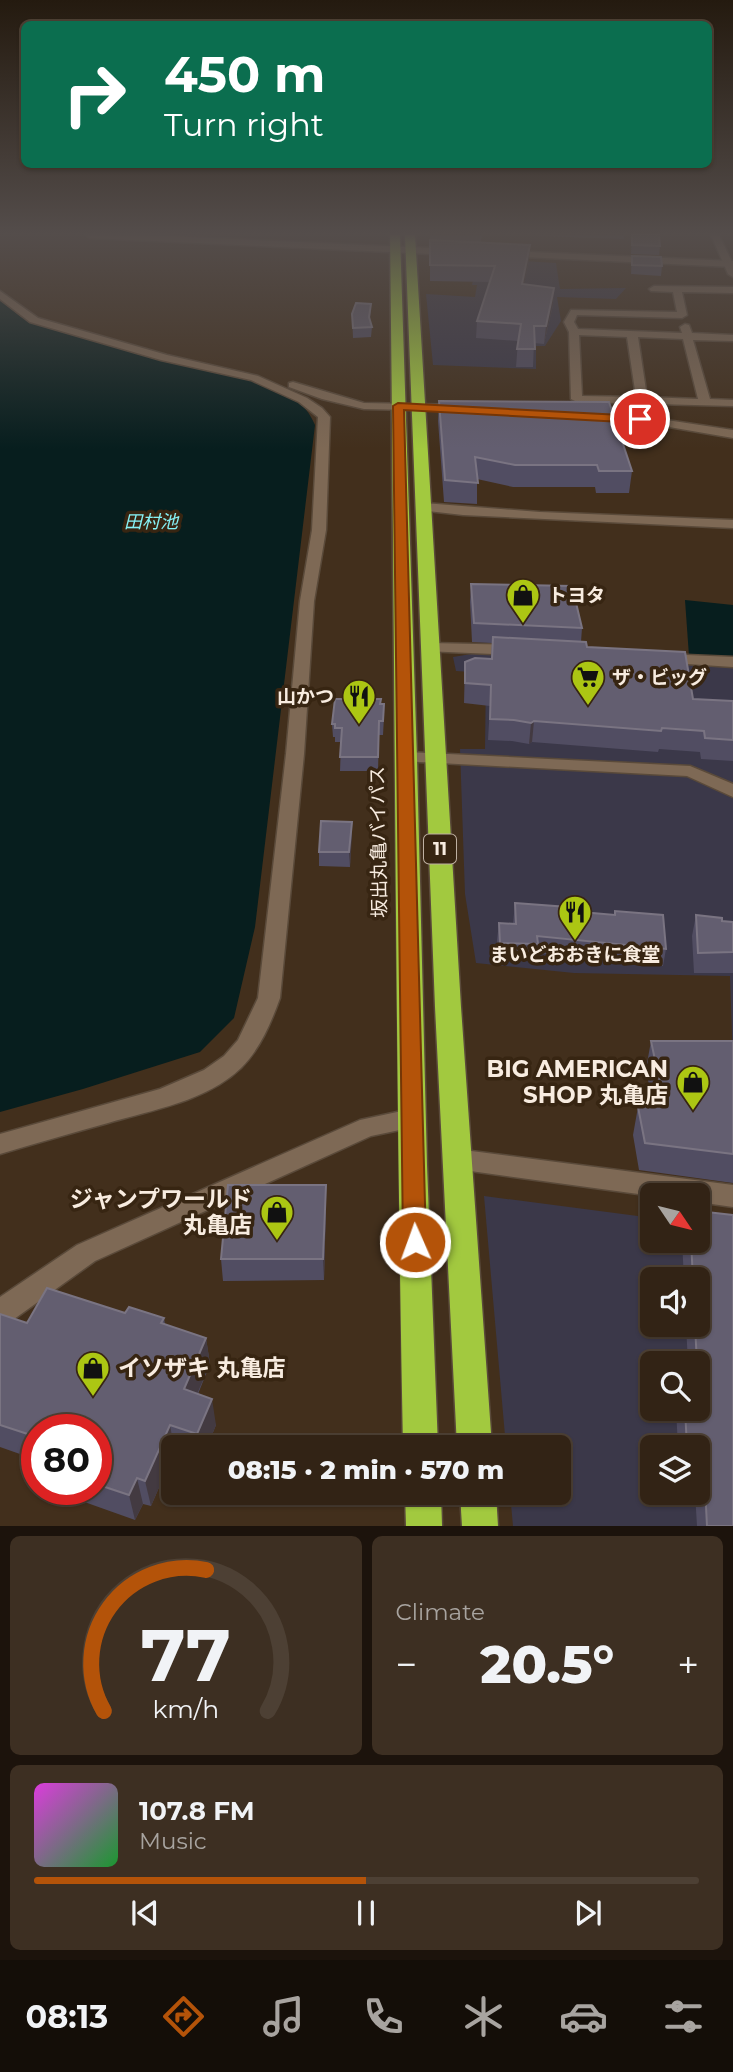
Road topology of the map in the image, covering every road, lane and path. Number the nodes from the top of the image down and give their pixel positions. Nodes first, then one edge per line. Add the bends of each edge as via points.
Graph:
1 (13, 306) edge
2 (406, 306) edge
3 (680, 306) edge
4 (682, 315) junction
5 (574, 332) junction
6 (632, 334) junction
7 (688, 336) junction
8 (733, 338) edge
9 (199, 365) junction
10 (642, 400) junction
11 (705, 402) junction
12 (733, 403) edge
13 (409, 406) junction
14 (477, 408) edge
15 (581, 417) edge
16 (733, 434) edge
17 (424, 507) junction
18 (733, 524) edge
19 (430, 648) junction
20 (537, 652) edge
21 (644, 658) edge
22 (733, 662) edge
23 (407, 757) junction
24 (436, 758) junction
25 (733, 791) edge
26 (411, 1119) junction
27 (0, 1144) edge
28 (456, 1158) junction
29 (733, 1196) edge
30 (0, 1313) edge
31 (421, 1435) edge
32 (474, 1435) edge
33 (423, 1505) edge
34 (479, 1505) edge
35 (424, 1526) edge
36 (480, 1526) edge

1 - 9 street via 34,320
2 - 13 highway, 坂出丸亀バイパス / 11
3 - 4 street
4 - 5 street via 574,312 569,322
4 - 7 street
5 - 6 street
5 - 10 street via 577,399
6 - 7 street
6 - 10 street
7 - 8 street
7 - 11 street
9 - 13 street via 256,373 350,403
9 - 27 street via 278,387 324,418 319,530 307,601 269,998 246,1046 226,1068 200,1084
10 - 11 street
11 - 12 street
13 - 14 street
13 - 17 highway, 坂出丸亀バイパス / 11
13 - 23 highway, 坂出丸亀バイパス / 11
15 - 16 street via 640,419
17 - 18 street via 531,518
17 - 19 highway, 坂出丸亀バイパス / 11
19 - 20 street
19 - 24 highway, 坂出丸亀バイパス / 11
21 - 22 street
23 - 24 street
23 - 26 highway, 坂出丸亀バイパス / 11
24 - 25 street via 690,771
24 - 28 highway, 坂出丸亀バイパス / 11
26 - 30 street via 368,1127 86,1253
26 - 31 highway, 坂出丸亀バイパス / 11
28 - 29 street
28 - 32 highway, 坂出丸亀バイパス / 11
33 - 35 highway
34 - 36 highway

